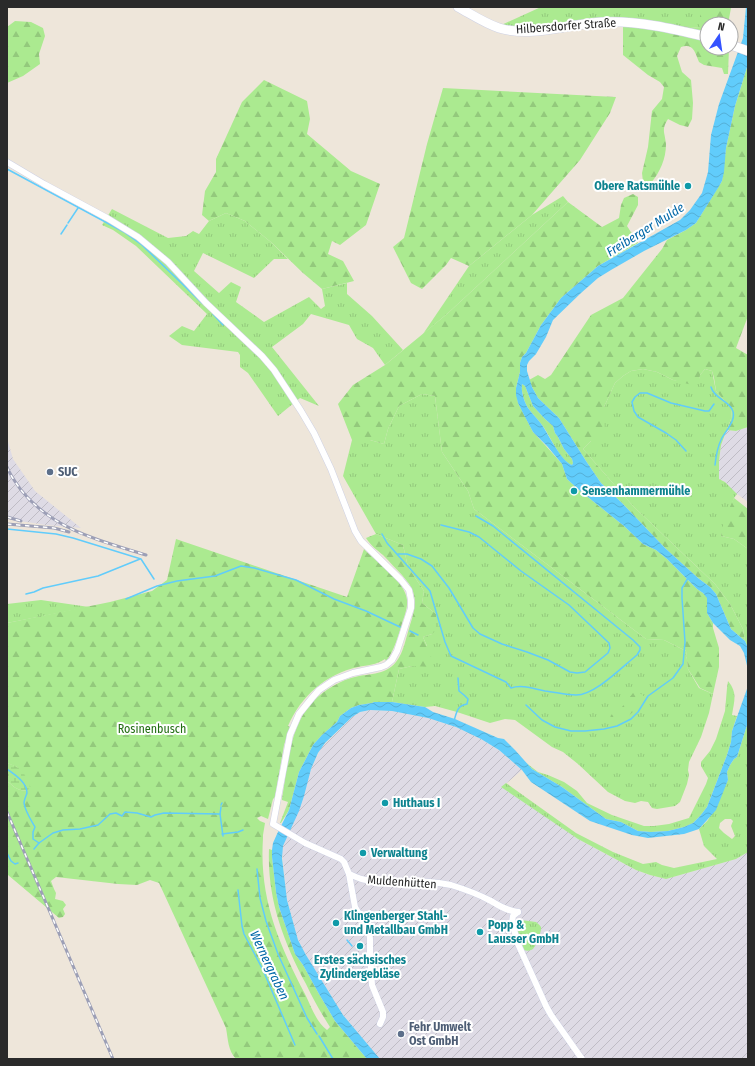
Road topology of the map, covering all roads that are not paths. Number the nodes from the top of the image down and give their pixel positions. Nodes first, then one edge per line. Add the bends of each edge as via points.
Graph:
1 (458, 7) edge
2 (699, 36) edge
3 (7, 162) edge
4 (348, 874) junction
5 (380, 1024) dead end
6 (582, 1059) edge

1 - 2 main road, Hilbersdorfer Straße via 488,24 513,31 614,22 658,27
3 - 4 street via 138,237 168,262 206,303 262,356 274,370 314,433 361,541 409,590 411,608 392,660 381,667 334,680 319,690 299,714 290,735 273,824 304,843 341,859
4 - 5 street via 355,907 369,930 372,985 383,1012
4 - 6 street, Muldenhütten via 375,882 406,881 449,885 466,890 506,910 518,912 513,916 512,922 518,944 550,1014

